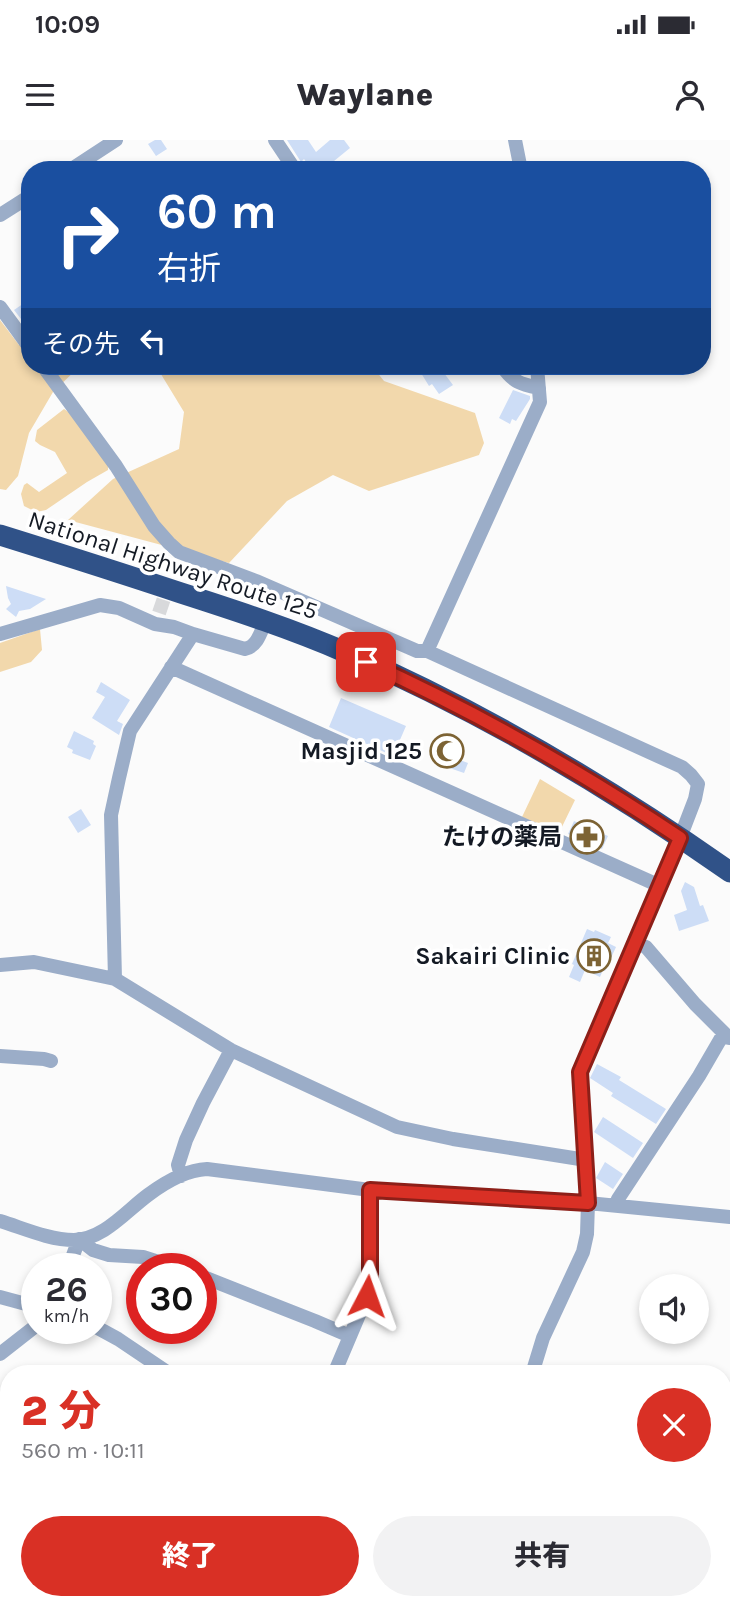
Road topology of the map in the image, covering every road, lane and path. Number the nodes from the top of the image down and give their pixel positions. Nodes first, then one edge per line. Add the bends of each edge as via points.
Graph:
1 (116, 140) edge
2 (275, 140) edge
3 (515, 140) edge
4 (84, 161) edge
5 (289, 161) edge
6 (519, 161) edge
7 (21, 202) edge
8 (0, 215) edge
9 (0, 307) edge
10 (21, 336) edge
11 (50, 375) edge
12 (508, 375) edge
13 (537, 375) edge
14 (538, 388) junction
15 (0, 535) edge
16 (266, 620) junction
17 (0, 634) edge
18 (193, 634) junction
19 (427, 651) junction
20 (171, 667) junction
21 (680, 838) junction
22 (730, 872) edge
23 (660, 886) junction
24 (635, 943) junction
25 (0, 965) edge
26 (115, 979) junction
27 (727, 1036) edge
28 (231, 1050) junction
29 (0, 1056) edge
30 (51, 1061) dead end
31 (586, 1160) junction
32 (181, 1176) junction
33 (370, 1190) junction
34 (588, 1203) junction
35 (616, 1205) junction
36 (730, 1217) edge
37 (0, 1220) edge
38 (79, 1239) junction
39 (74, 1253) edge
40 (126, 1256) edge
41 (217, 1282) edge
42 (0, 1297) edge
43 (21, 1303) edge
44 (112, 1336) edge
45 (350, 1336) junction
46 (21, 1338) edge
47 (0, 1354) edge
48 (157, 1365) edge
49 (341, 1365) edge
50 (535, 1365) edge

1 - 4 street
2 - 5 street
3 - 6 street
7 - 8 street
9 - 10 street
11 - 19 street via 178,557 256,581 417,651
12 - 14 street
13 - 14 street
14 - 19 street via 540,402
15 - 16 highway, National Highway Route 125
16 - 18 street via 254,645 245,649
16 - 21 highway, National Highway Route 125 via 432,692 548,755
17 - 18 street via 100,605 157,619
18 - 20 street
19 - 21 street via 682,768 698,784
20 - 23 street
20 - 26 street via 130,731 111,815
21 - 22 highway, National Highway Route 125
21 - 23 street
23 - 24 street
24 - 27 street via 646,947
24 - 31 street via 580,1072
25 - 26 street via 34,962
26 - 28 street
27 - 35 street
28 - 31 street via 397,1127
28 - 32 street via 186,1140 178,1165
29 - 30 street
31 - 34 street
32 - 33 street via 207,1169
32 - 38 street via 100,1233
33 - 34 street
33 - 45 street via 369,1286
34 - 35 street
34 - 50 street via 583,1252
35 - 36 street
37 - 38 street via 50,1236
38 - 39 street
38 - 40 street via 93,1250
41 - 45 street
42 - 43 street
44 - 48 street
45 - 49 street
46 - 47 street

